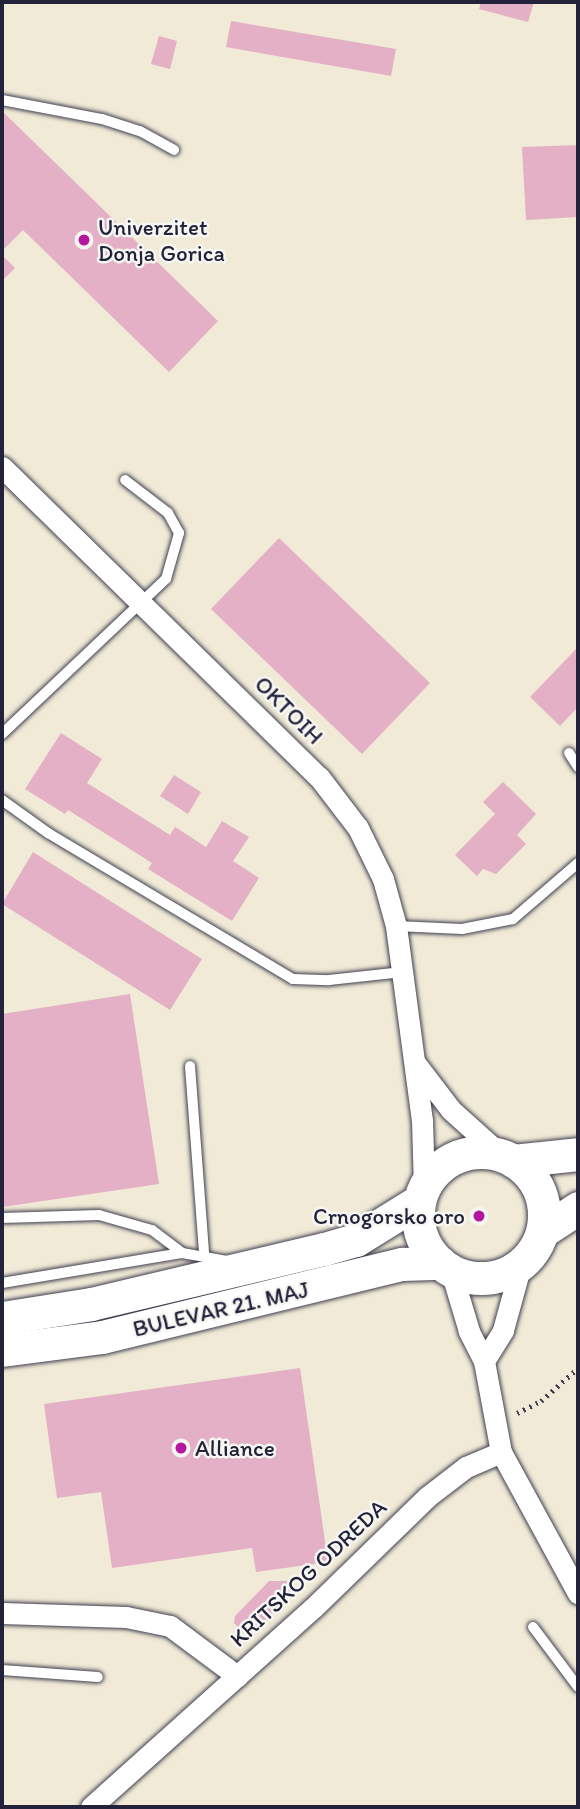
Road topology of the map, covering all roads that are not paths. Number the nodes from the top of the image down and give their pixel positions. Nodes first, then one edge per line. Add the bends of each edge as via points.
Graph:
1 (2, 100) edge
2 (174, 150) dead end
3 (2, 467) edge
4 (125, 480) dead end
5 (141, 598) junction
6 (2, 734) edge
7 (569, 753) dead end
8 (578, 767) edge
9 (2, 800) edge
10 (578, 863) edge
11 (396, 926) junction
12 (403, 972) junction
13 (414, 1062) junction
14 (190, 1066) dead end
15 (578, 1154) edge
16 (507, 1158) junction
17 (422, 1194) junction
18 (578, 1208) edge
19 (2, 1218) edge
20 (543, 1231) junction
21 (183, 1253) junction
22 (205, 1254) junction
23 (521, 1264) junction
24 (445, 1267) junction
25 (243, 1270) junction
26 (2, 1283) edge
27 (2, 1318) edge
28 (2, 1350) edge
29 (484, 1360) junction
30 (501, 1452) junction
31 (578, 1593) edge
32 (2, 1613) edge
33 (534, 1627) dead end
34 (2, 1670) edge
35 (237, 1676) junction
36 (98, 1678) dead end
37 (578, 1687) edge
38 (91, 1807) edge

1 - 2 lane via 102,118 140,131
3 - 5 street, OKTOIH
4 - 5 lane via 168,513 179,533 166,579
5 - 6 lane
5 - 11 street, OKTOIH via 333,793 372,853
7 - 8 lane
9 - 12 lane via 48,833 293,979
10 - 11 lane via 513,919 462,929
11 - 12 street, OKTOIH
12 - 13 street, OKTOIH
13 - 16 street, OKTOIH via 450,1110
13 - 17 street, OKTOIH
14 - 22 lane
15 - 16 main road
16 - 17 main road via 465,1154 448,1161
16 - 20 main road via 540,1191
17 - 24 main road via 421,1235
17 - 25 main road, BULEVAR 21. MAJ via 356,1240
18 - 20 main road
19 - 21 lane via 99,1215 152,1230
20 - 23 main road
21 - 22 lane
21 - 26 lane
22 - 25 lane
23 - 24 main road via 484,1278
23 - 29 street via 503,1329
24 - 28 main road, BULEVAR 21. MAJ via 402,1264 102,1337
24 - 29 street
25 - 27 main road, BULEVAR 21. MAJ
29 - 30 street
30 - 31 street
30 - 35 street, KRITSKOG ODREDA via 466,1467 427,1497
32 - 35 street via 126,1617 170,1626
33 - 37 lane
34 - 36 lane
35 - 38 street, KRITSKOG ODREDA

